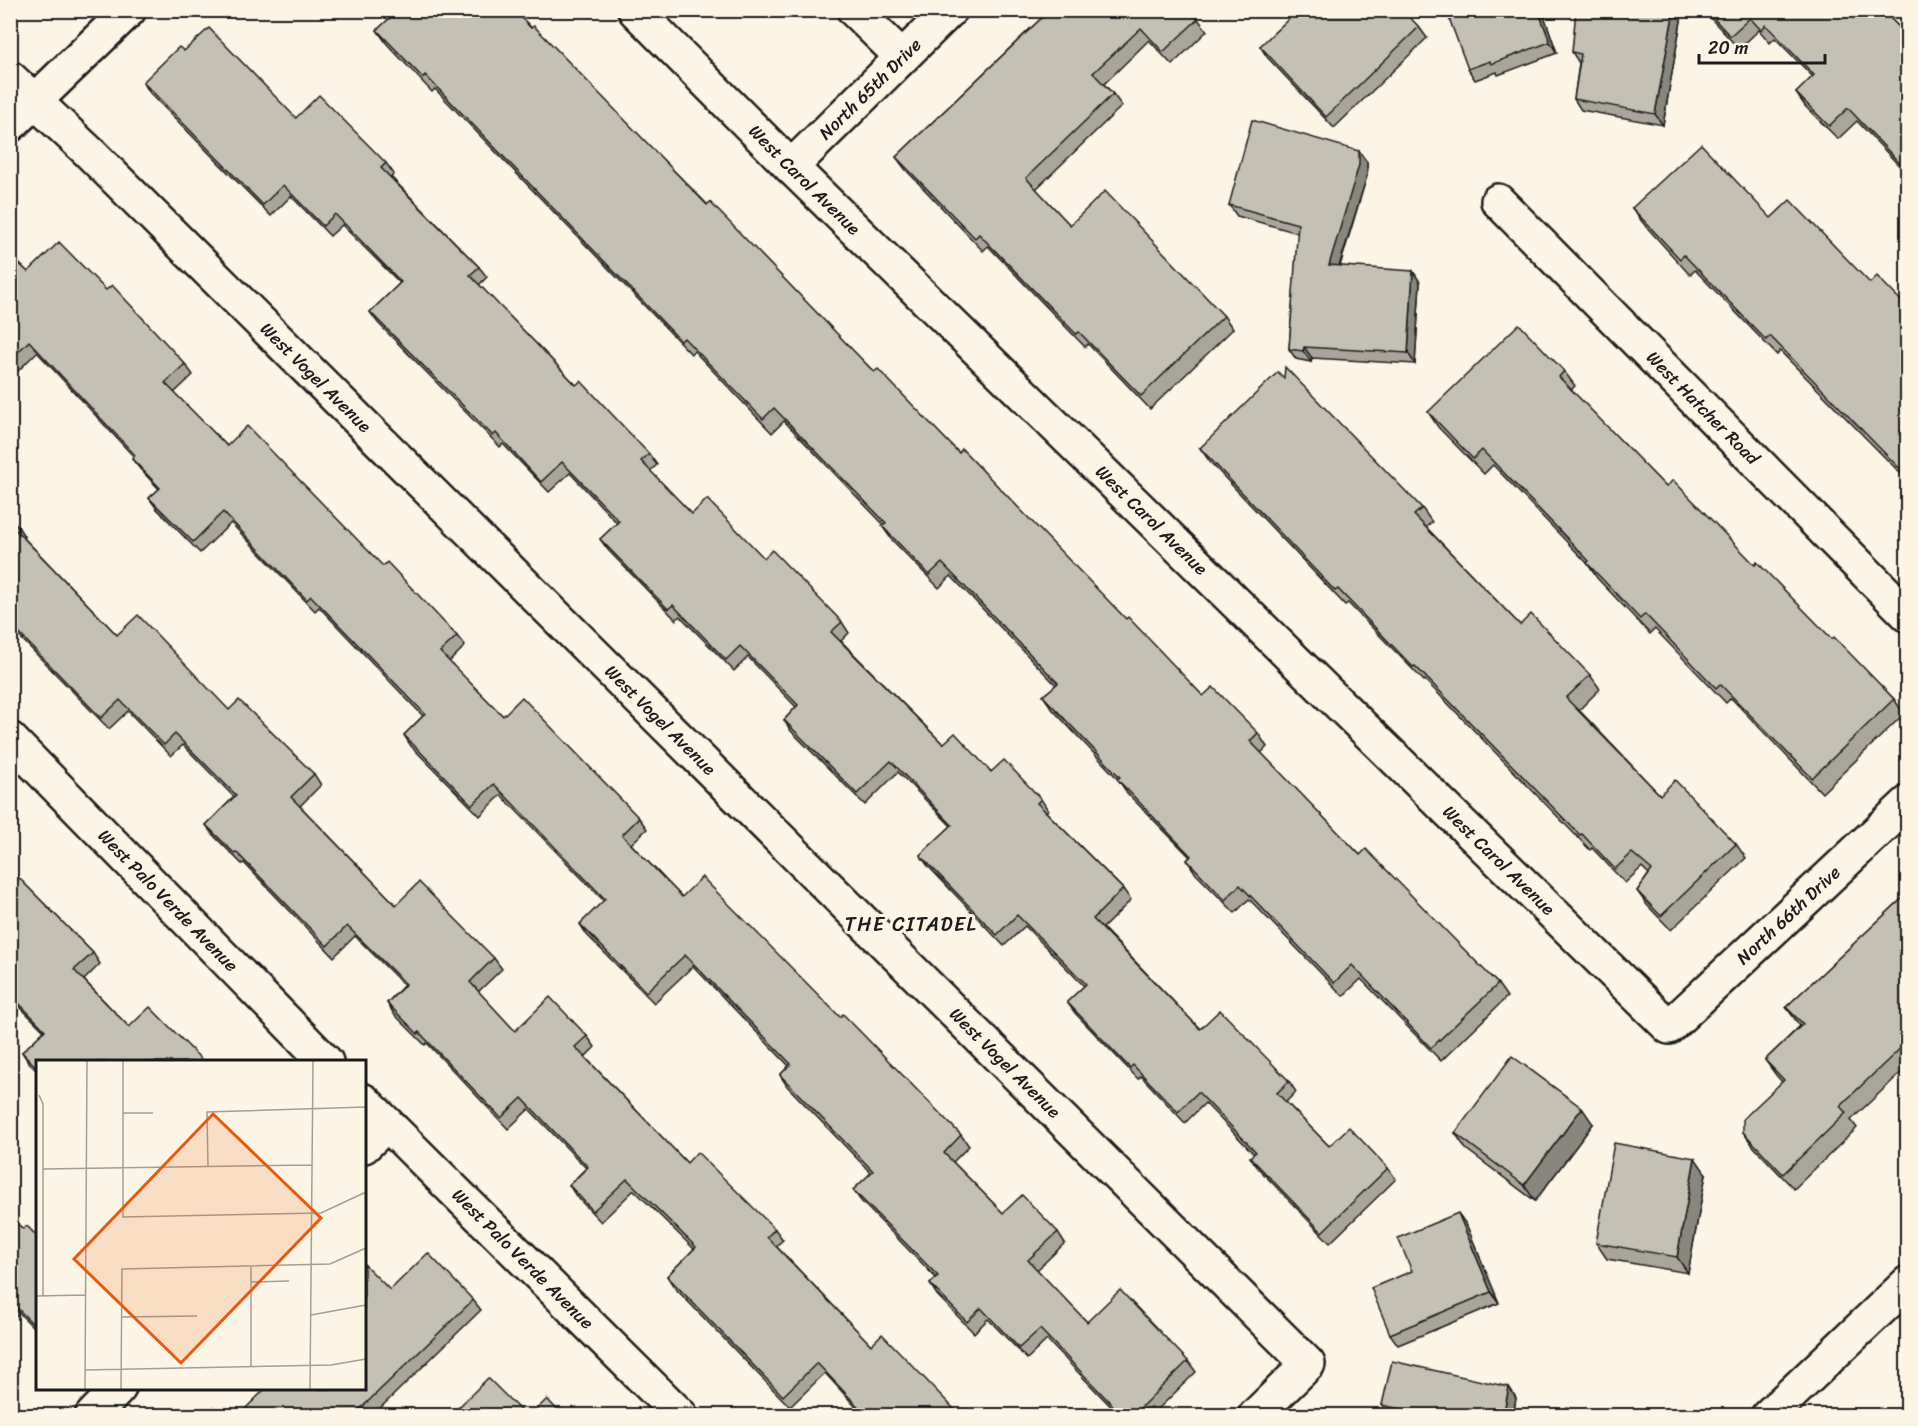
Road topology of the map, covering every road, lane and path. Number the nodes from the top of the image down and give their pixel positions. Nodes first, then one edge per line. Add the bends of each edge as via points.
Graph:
1 (129, 10) edge
2 (635, 10) edge
3 (854, 10) edge
4 (950, 10) edge
5 (902, 57) junction
6 (10, 78) edge
7 (35, 102) junction
8 (10, 124) edge
9 (791, 167) junction
10 (1498, 201) dead end
11 (1908, 615) edge
12 (10, 740) edge
13 (1908, 803) edge
14 (1669, 1027) joint
15 (324, 1060) edge
16 (372, 1123) edge
17 (1908, 1283) edge
18 (118, 1390) edge
19 (92, 1416) edge
20 (681, 1416) edge
21 (1255, 1416) edge
22 (1768, 1416) edge

1 - 7 street
2 - 9 street, West Carol Avenue
3 - 5 street
4 - 5 street, North 65th Drive
5 - 9 street, North 65th Drive
6 - 7 street, West Vogel Avenue
7 - 8 street
7 - 21 street, West Vogel Avenue via 1308,1364
9 - 14 street, West Carol Avenue
10 - 11 street, West Hatcher Road
12 - 15 street, West Palo Verde Avenue
13 - 14 street, North 66th Drive
16 - 20 street, West Palo Verde Avenue
17 - 22 street
18 - 19 street

